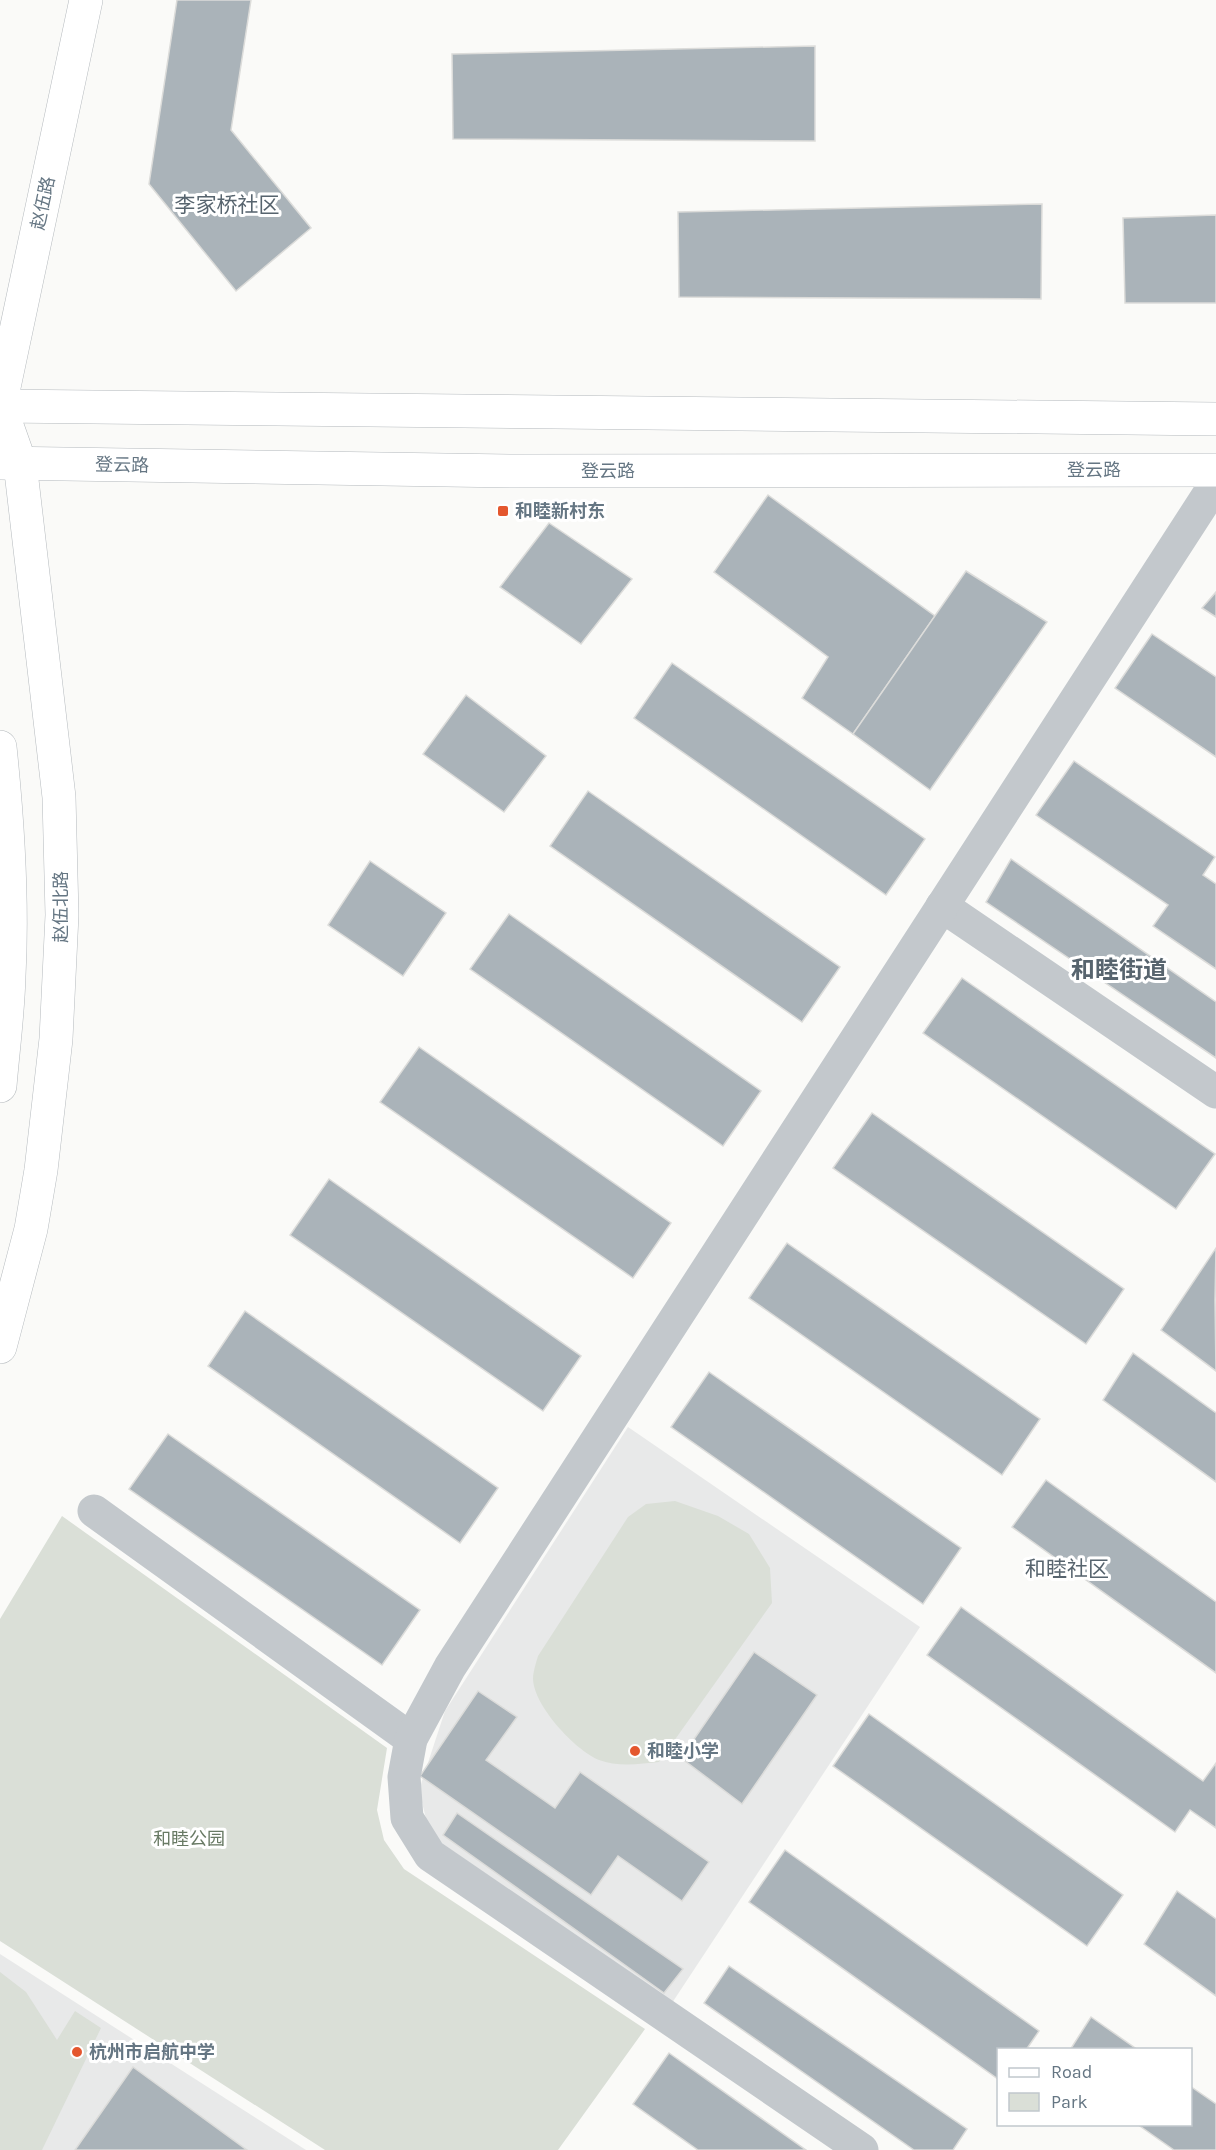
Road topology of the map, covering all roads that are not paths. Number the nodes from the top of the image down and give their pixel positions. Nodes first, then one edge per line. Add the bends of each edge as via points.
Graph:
1 (86, 0) edge
2 (0, 406) edge
3 (1216, 419) edge
4 (10, 463) edge
5 (1216, 470) edge
6 (1216, 483) edge
7 (0, 747) edge
8 (942, 906) junction
9 (0, 1086) edge
10 (1216, 1092) edge
11 (0, 1347) edge
12 (94, 1511) dead end
13 (411, 1739) junction
14 (862, 2150) edge

1 - 2 main road, 赵伍路
2 - 3 main road
2 - 4 main road
4 - 5 main road, 登云路 via 515,471
4 - 11 main road, 赵伍北路 via 59,797 62,915 56,1039 41,1170 31,1229
6 - 8 street
7 - 9 main road via 10,885 9,976
8 - 10 street
8 - 13 street via 450,1667
12 - 13 street
13 - 14 street via 404,1777 407,1818 430,1855

